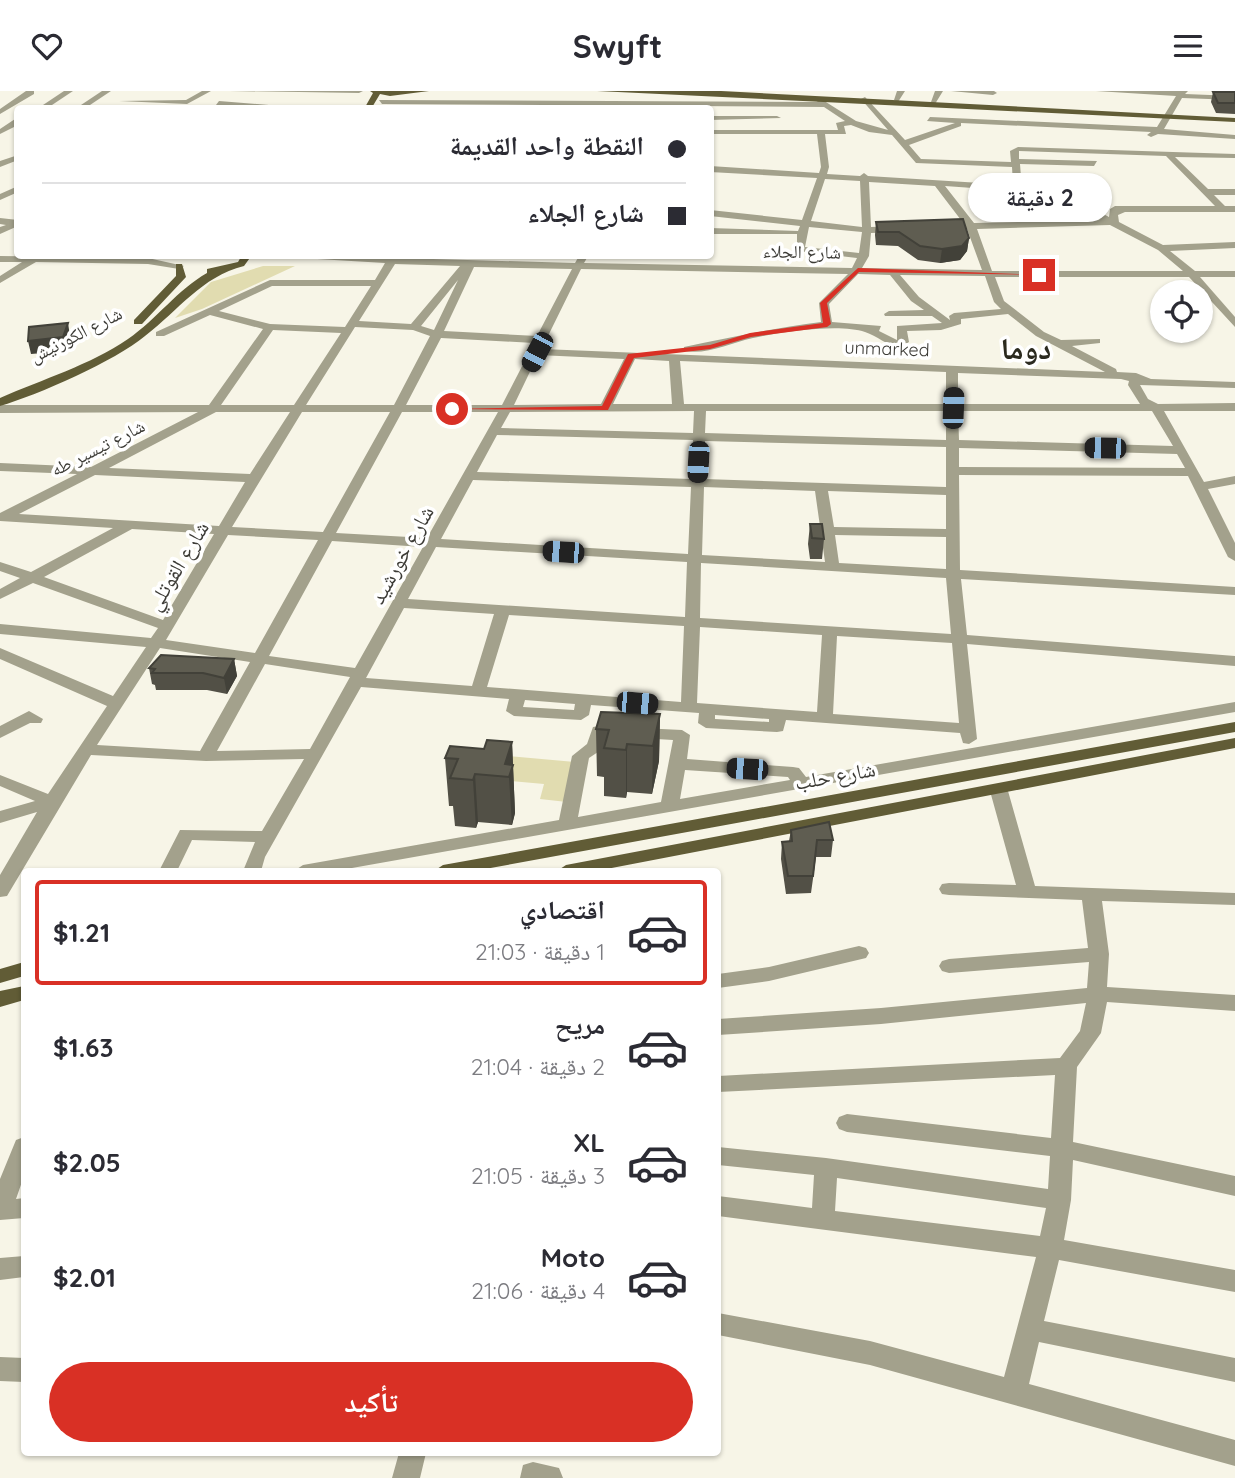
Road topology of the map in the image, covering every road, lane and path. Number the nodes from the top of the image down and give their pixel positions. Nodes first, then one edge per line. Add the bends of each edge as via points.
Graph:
1 (30, 91) edge
2 (69, 91) edge
3 (107, 91) edge
4 (207, 91) edge
5 (234, 91) edge
6 (239, 91) edge
7 (359, 91) edge
8 (427, 91) edge
9 (601, 91) edge
10 (679, 91) edge
11 (727, 91) edge
12 (901, 91) edge
13 (939, 91) edge
14 (955, 91) edge
15 (1100, 91) edge
16 (334, 92) edge
17 (376, 92) edge
18 (403, 92) edge
19 (995, 92) edge
20 (265, 93) edge
21 (833, 94) edge
22 (1180, 96) edge
23 (324, 98) dead end
24 (1235, 98) edge
25 (253, 100) junction
26 (866, 100) junction
27 (898, 100) junction
28 (123, 101) dead end
29 (223, 101) junction
30 (382, 101) junction
31 (773, 101) junction
32 (821, 102) junction
33 (935, 102) junction
34 (302, 104) dead end
35 (46, 105) edge
36 (84, 105) edge
37 (150, 105) edge
38 (216, 105) edge
39 (258, 105) edge
40 (378, 105) edge
41 (420, 105) edge
42 (690, 105) edge
43 (979, 106) junction
44 (1029, 110) junction
45 (0, 112) edge
46 (1171, 116) junction
47 (1188, 116) junction
48 (714, 118) edge
49 (777, 118) junction
50 (930, 119) dead end
51 (1235, 119) edge
52 (965, 121) junction
53 (853, 123) junction
54 (1031, 124) junction
55 (1159, 131) junction
56 (714, 132) edge
57 (781, 132) junction
58 (821, 132) junction
59 (892, 133) junction
60 (0, 134) edge
61 (12, 136) dead end
62 (1024, 136) dead end
63 (1034, 137) dead end
64 (1235, 137) edge
65 (903, 143) junction
66 (1135, 143) junction
67 (1028, 148) junction
68 (1235, 148) edge
69 (1116, 151) junction
70 (1168, 154) junction
71 (1235, 156) edge
72 (1015, 163) junction
73 (1094, 163) dead end
74 (714, 169) edge
75 (893, 169) dead end
76 (822, 170) junction
77 (907, 170) dead end
78 (921, 170) dead end
79 (864, 176) junction
80 (1061, 180) dead end
81 (937, 182) junction
82 (1018, 183) junction
83 (1207, 192) junction
84 (1235, 192) edge
85 (1087, 209) junction
86 (1125, 209) junction
87 (1223, 209) junction
88 (1235, 209) edge
89 (714, 214) edge
90 (1114, 222) junction
91 (971, 226) junction
92 (804, 228) junction
93 (905, 228) edge
94 (931, 228) edge
95 (866, 230) junction
96 (714, 231) edge
97 (1235, 244) edge
98 (1161, 249) junction
99 (864, 255) junction
100 (246, 259) edge
101 (393, 259) edge
102 (0, 260) edge
103 (33, 260) junction
104 (581, 260) edge
105 (180, 261) edge
106 (469, 264) junction
107 (228, 268) junction
108 (858, 270) junction
109 (892, 271) junction
110 (990, 273) junction
111 (1192, 274) junction
112 (1235, 274) edge
113 (0, 280) edge
114 (376, 283) junction
115 (207, 311) junction
116 (1009, 311) junction
117 (935, 313) junction
118 (889, 314) dead end
119 (953, 321) junction
120 (827, 324) junction
121 (1235, 324) edge
122 (270, 327) junction
123 (350, 327) junction
124 (414, 327) junction
125 (866, 328) junction
126 (901, 328) junction
127 (155, 331) junction
128 (435, 334) junction
129 (543, 339) junction
130 (1096, 341) dead end
131 (1058, 344) junction
132 (899, 345) junction
133 (537, 352) junction
134 (710, 353) junction
135 (636, 356) junction
136 (674, 358) junction
137 (906, 367) junction
138 (952, 369) junction
139 (1121, 376) junction
140 (1136, 376) junction
141 (1235, 383) edge
142 (0, 391) edge
143 (0, 402) edge
144 (1156, 407) junction
145 (1235, 407) edge
146 (506, 408) junction
147 (605, 408) junction
148 (678, 408) junction
149 (700, 408) junction
150 (953, 408) junction
151 (0, 409) edge
152 (299, 409) junction
153 (398, 409) junction
154 (212, 410) junction
155 (493, 431) junction
156 (700, 438) junction
157 (952, 446) junction
158 (1182, 450) junction
159 (0, 467) edge
160 (90, 471) junction
161 (952, 471) junction
162 (1192, 473) junction
163 (469, 476) junction
164 (254, 478) junction
165 (1235, 480) edge
166 (697, 485) junction
167 (1201, 486) junction
168 (821, 489) junction
169 (951, 491) junction
170 (1, 517) edge
171 (129, 525) junction
172 (223, 530) junction
173 (829, 531) junction
174 (951, 533) junction
175 (325, 537) junction
176 (431, 544) junction
177 (1235, 557) edge
178 (695, 560) junction
179 (0, 566) edge
180 (833, 568) junction
181 (953, 575) junction
182 (33, 577) junction
183 (1235, 591) edge
184 (0, 595) edge
185 (399, 603) junction
186 (503, 610) junction
187 (693, 623) junction
188 (167, 626) junction
189 (0, 629) edge
190 (830, 632) junction
191 (959, 639) junction
192 (155, 643) junction
193 (0, 653) edge
194 (261, 658) junction
195 (1235, 661) edge
196 (358, 678) junction
197 (478, 692) junction
198 (117, 704) junction
199 (690, 707) junction
200 (1235, 708) edge
201 (825, 716) junction
202 (35, 719) dead end
203 (1235, 727) edge
204 (968, 729) junction
205 (0, 733) edge
206 (1235, 743) edge
207 (89, 750) junction
208 (970, 753) junction
209 (316, 754) junction
210 (206, 756) junction
211 (678, 764) junction
212 (0, 780) edge
213 (801, 782) junction
214 (999, 791) junction
215 (52, 802) junction
216 (669, 808) junction
217 (0, 817) edge
218 (567, 825) junction
219 (268, 837) junction
220 (169, 868) edge
221 (253, 868) edge
222 (320, 868) edge
223 (460, 868) edge
224 (582, 868) edge
225 (949, 889) dead end
226 (1027, 890) junction
227 (0, 891) edge
228 (1091, 893) junction
229 (1235, 899) edge
230 (859, 953) dead end
231 (1099, 954) junction
232 (949, 966) dead end
233 (21, 970) edge
234 (0, 976) edge
235 (721, 981) edge
236 (21, 994) edge
237 (1098, 994) junction
238 (0, 999) edge
239 (1235, 1003) edge
240 (721, 1027) edge
241 (1066, 1066) junction
242 (721, 1084) edge
243 (847, 1123) dead end
244 (1061, 1148) junction
245 (721, 1156) edge
246 (14, 1160) edge
247 (826, 1167) junction
248 (1235, 1186) edge
249 (1059, 1200) junction
250 (721, 1206) edge
251 (21, 1208) edge
252 (0, 1210) edge
253 (823, 1220) junction
254 (1051, 1248) junction
255 (21, 1267) edge
256 (0, 1269) edge
257 (1235, 1282) edge
258 (721, 1325) edge
259 (1029, 1329) junction
260 (0, 1369) edge
261 (21, 1370) edge
262 (1235, 1370) edge
263 (1013, 1390) junction
264 (1235, 1453) edge
265 (412, 1456) edge
266 (406, 1478) edge

1 - 45 street
2 - 35 street
3 - 36 street
4 - 37 street via 187,102
5 - 6 street
6 - 20 street
6 - 29 street
7 - 16 street
8 - 18 main road
8 - 41 street
9 - 10 main road
10 - 31 main road
11 - 21 main road
12 - 27 street
13 - 33 street
14 - 19 street
15 - 22 street
16 - 20 street
16 - 23 street
17 - 18 main road
18 - 30 main road
19 - 43 street
20 - 25 street
21 - 26 main road
22 - 24 street
22 - 46 street
22 - 47 street
25 - 29 street
25 - 34 street
26 - 27 main road
26 - 32 main road
26 - 43 main road
26 - 59 street
27 - 33 main road
28 - 37 street
29 - 38 street
29 - 39 street
30 - 40 main road
30 - 41 street
31 - 32 main road
31 - 42 street
31 - 49 street
32 - 53 street
33 - 43 main road
43 - 44 main road
43 - 46 main road
43 - 52 street
44 - 46 main road
44 - 54 street
46 - 47 main road
46 - 55 street
47 - 51 main road
48 - 49 street
49 - 57 street
50 - 52 street
52 - 54 street
52 - 65 street
53 - 58 street via 839,125 843,132
53 - 59 street
54 - 55 street
54 - 63 street
55 - 64 street
55 - 66 street
56 - 57 street
57 - 58 street
58 - 76 street
59 - 65 street
60 - 61 street
62 - 67 street
65 - 72 street via 919,161
66 - 68 street
66 - 69 street
67 - 69 street
67 - 72 street via 1014,151
69 - 70 street
70 - 71 street
70 - 83 street
72 - 73 street
72 - 82 street
74 - 76 street
75 - 76 street
76 - 79 street
76 - 92 street
77 - 78 street
79 - 81 street
79 - 95 street
80 - 82 street
81 - 82 street
81 - 91 street
82 - 85 street
83 - 84 street
83 - 87 street
85 - 86 street
85 - 90 street
86 - 87 street
86 - 90 street via 1113,214
87 - 88 street
89 - 92 street
90 - 91 street
90 - 98 street
91 - 94 street
91 - 110 street
92 - 95 street
92 - 96 street
92 - 99 street via 800,249
93 - 95 street
95 - 99 street via 869,244
97 - 98 street
98 - 111 street
99 - 108 street
100 - 107 main road, شارع الكورنيش
101 - 106 street, شارع الجلاء
101 - 107 street
101 - 114 street, شارع القوتلي
102 - 103 street
103 - 105 street
103 - 113 street
104 - 106 street, شارع الجلاء
104 - 108 street, شارع الجلاء
104 - 129 street, شارع خورشيد
105 - 107 main road via 203,271
105 - 142 main road, شارع الكورنيش via 181,277 132,327
106 - 124 street
106 - 128 street
107 - 127 main road, شارع الكورنيش via 201,279
108 - 109 street, شارع الجلاء
108 - 120 street via 824,303
109 - 110 street, شارع الجلاء
109 - 117 street via 915,299
110 - 111 street, شارع الجلاء
110 - 116 street via 999,302
111 - 112 street, شارع الجلاء
111 - 121 street
114 - 115 street via 270,283
114 - 123 street, شارع القوتلي
115 - 122 street
115 - 127 street
116 - 119 street
116 - 131 street
117 - 118 street
117 - 119 street
119 - 126 street
120 - 125 street
120 - 134 street via 750,335
122 - 123 street
122 - 154 street
123 - 124 street
123 - 152 street, شارع القوتلي
124 - 128 street
125 - 126 street
125 - 132 street
126 - 132 street via 903,342
127 - 143 main road, شارع الكورنيش
128 - 129 street
128 - 153 street
129 - 133 street, شارع خورشيد
130 - 131 street
131 - 139 street
132 - 137 street
133 - 135 street, unmarked
133 - 146 street, شارع خورشيد
134 - 135 street via 653,351
134 - 136 street, unmarked
134 - 137 street, unmarked
135 - 136 street, unmarked
135 - 147 street
136 - 148 street
137 - 138 street, unmarked
138 - 139 street, unmarked
138 - 150 street
139 - 140 street, unmarked
140 - 141 street, unmarked via 1151,382
140 - 144 street via 1134,385 1144,401
144 - 145 street
144 - 150 street
144 - 158 street
146 - 147 street
146 - 153 street
146 - 155 street, شارع خورشيد
147 - 148 street
148 - 149 street
149 - 150 street
149 - 156 street
150 - 157 street
151 - 154 street
152 - 153 street
152 - 154 street
152 - 164 street, شارع القوتلي
153 - 175 street
154 - 160 street, شارع تيسير طه
155 - 156 street
155 - 163 street, شارع خورشيد
156 - 157 street
156 - 166 street
157 - 158 street
157 - 161 street
158 - 162 street
159 - 160 street
160 - 164 street
160 - 170 street, شارع تيسير طه
161 - 162 street
161 - 169 street
162 - 167 street
163 - 166 street
163 - 176 street, شارع خورشيد
164 - 172 street, شارع القوتلي
165 - 167 street
166 - 168 street
166 - 178 street
167 - 177 street
168 - 169 street
168 - 173 street
169 - 174 street
170 - 171 street
171 - 172 street
171 - 182 street
172 - 175 street
172 - 188 street, شارع القوتلي
173 - 174 street
173 - 180 street
174 - 181 street
175 - 176 street
175 - 194 street
176 - 178 street
176 - 185 street, شارع خورشيد
178 - 180 street
178 - 187 street
179 - 182 street
180 - 181 street
181 - 183 street
181 - 191 street
182 - 184 street
182 - 188 street
185 - 186 street
185 - 196 street, شارع خورشيد
186 - 187 street
186 - 197 street
187 - 190 street
187 - 199 street
188 - 192 street, شارع القوتلي
189 - 192 street
190 - 191 street
190 - 201 street
191 - 195 street
191 - 204 street
192 - 194 street
192 - 198 street, شارع القوتلي
193 - 198 street
194 - 196 street
194 - 210 street
196 - 197 street
196 - 209 street, شارع خورشيد
197 - 199 street via 518,695 513,711 581,715 584,699
198 - 207 street, شارع القوتلي
199 - 201 street via 708,709 706,723 777,727 778,714
200 - 208 street
201 - 204 street
202 - 205 street via 29,716
203 - 223 main road, شارع حلب
204 - 208 street
206 - 214 main road, شارع حلب
207 - 210 street
207 - 215 street, شارع القوتلي
208 - 213 street
209 - 210 street
209 - 219 street, شارع خورشيد
211 - 213 street via 793,772
211 - 216 street
211 - 218 street via 682,735 599,731 595,746 582,756
212 - 215 street
213 - 216 street
214 - 224 main road, شارع حلب
214 - 226 street
215 - 217 street
215 - 227 street, شارع القوتلي
216 - 218 street
218 - 222 street
219 - 220 street via 186,834
219 - 221 street, شارع خورشيد
225 - 226 street
226 - 228 street
228 - 229 street
228 - 231 street
230 - 235 street
231 - 232 street
231 - 237 street
233 - 234 main road
236 - 238 main road
237 - 239 street
237 - 240 street
237 - 241 street via 1090,1033
241 - 242 street
241 - 244 street
243 - 244 street
244 - 248 street
244 - 249 street
245 - 247 street
246 - 252 street
247 - 249 street
247 - 253 street
249 - 254 street
250 - 253 street
251 - 252 street
253 - 254 street
254 - 257 street
254 - 259 street
255 - 256 street
258 - 263 street via 870,1353
259 - 262 street
259 - 263 street
260 - 261 street
263 - 264 street
265 - 266 street

